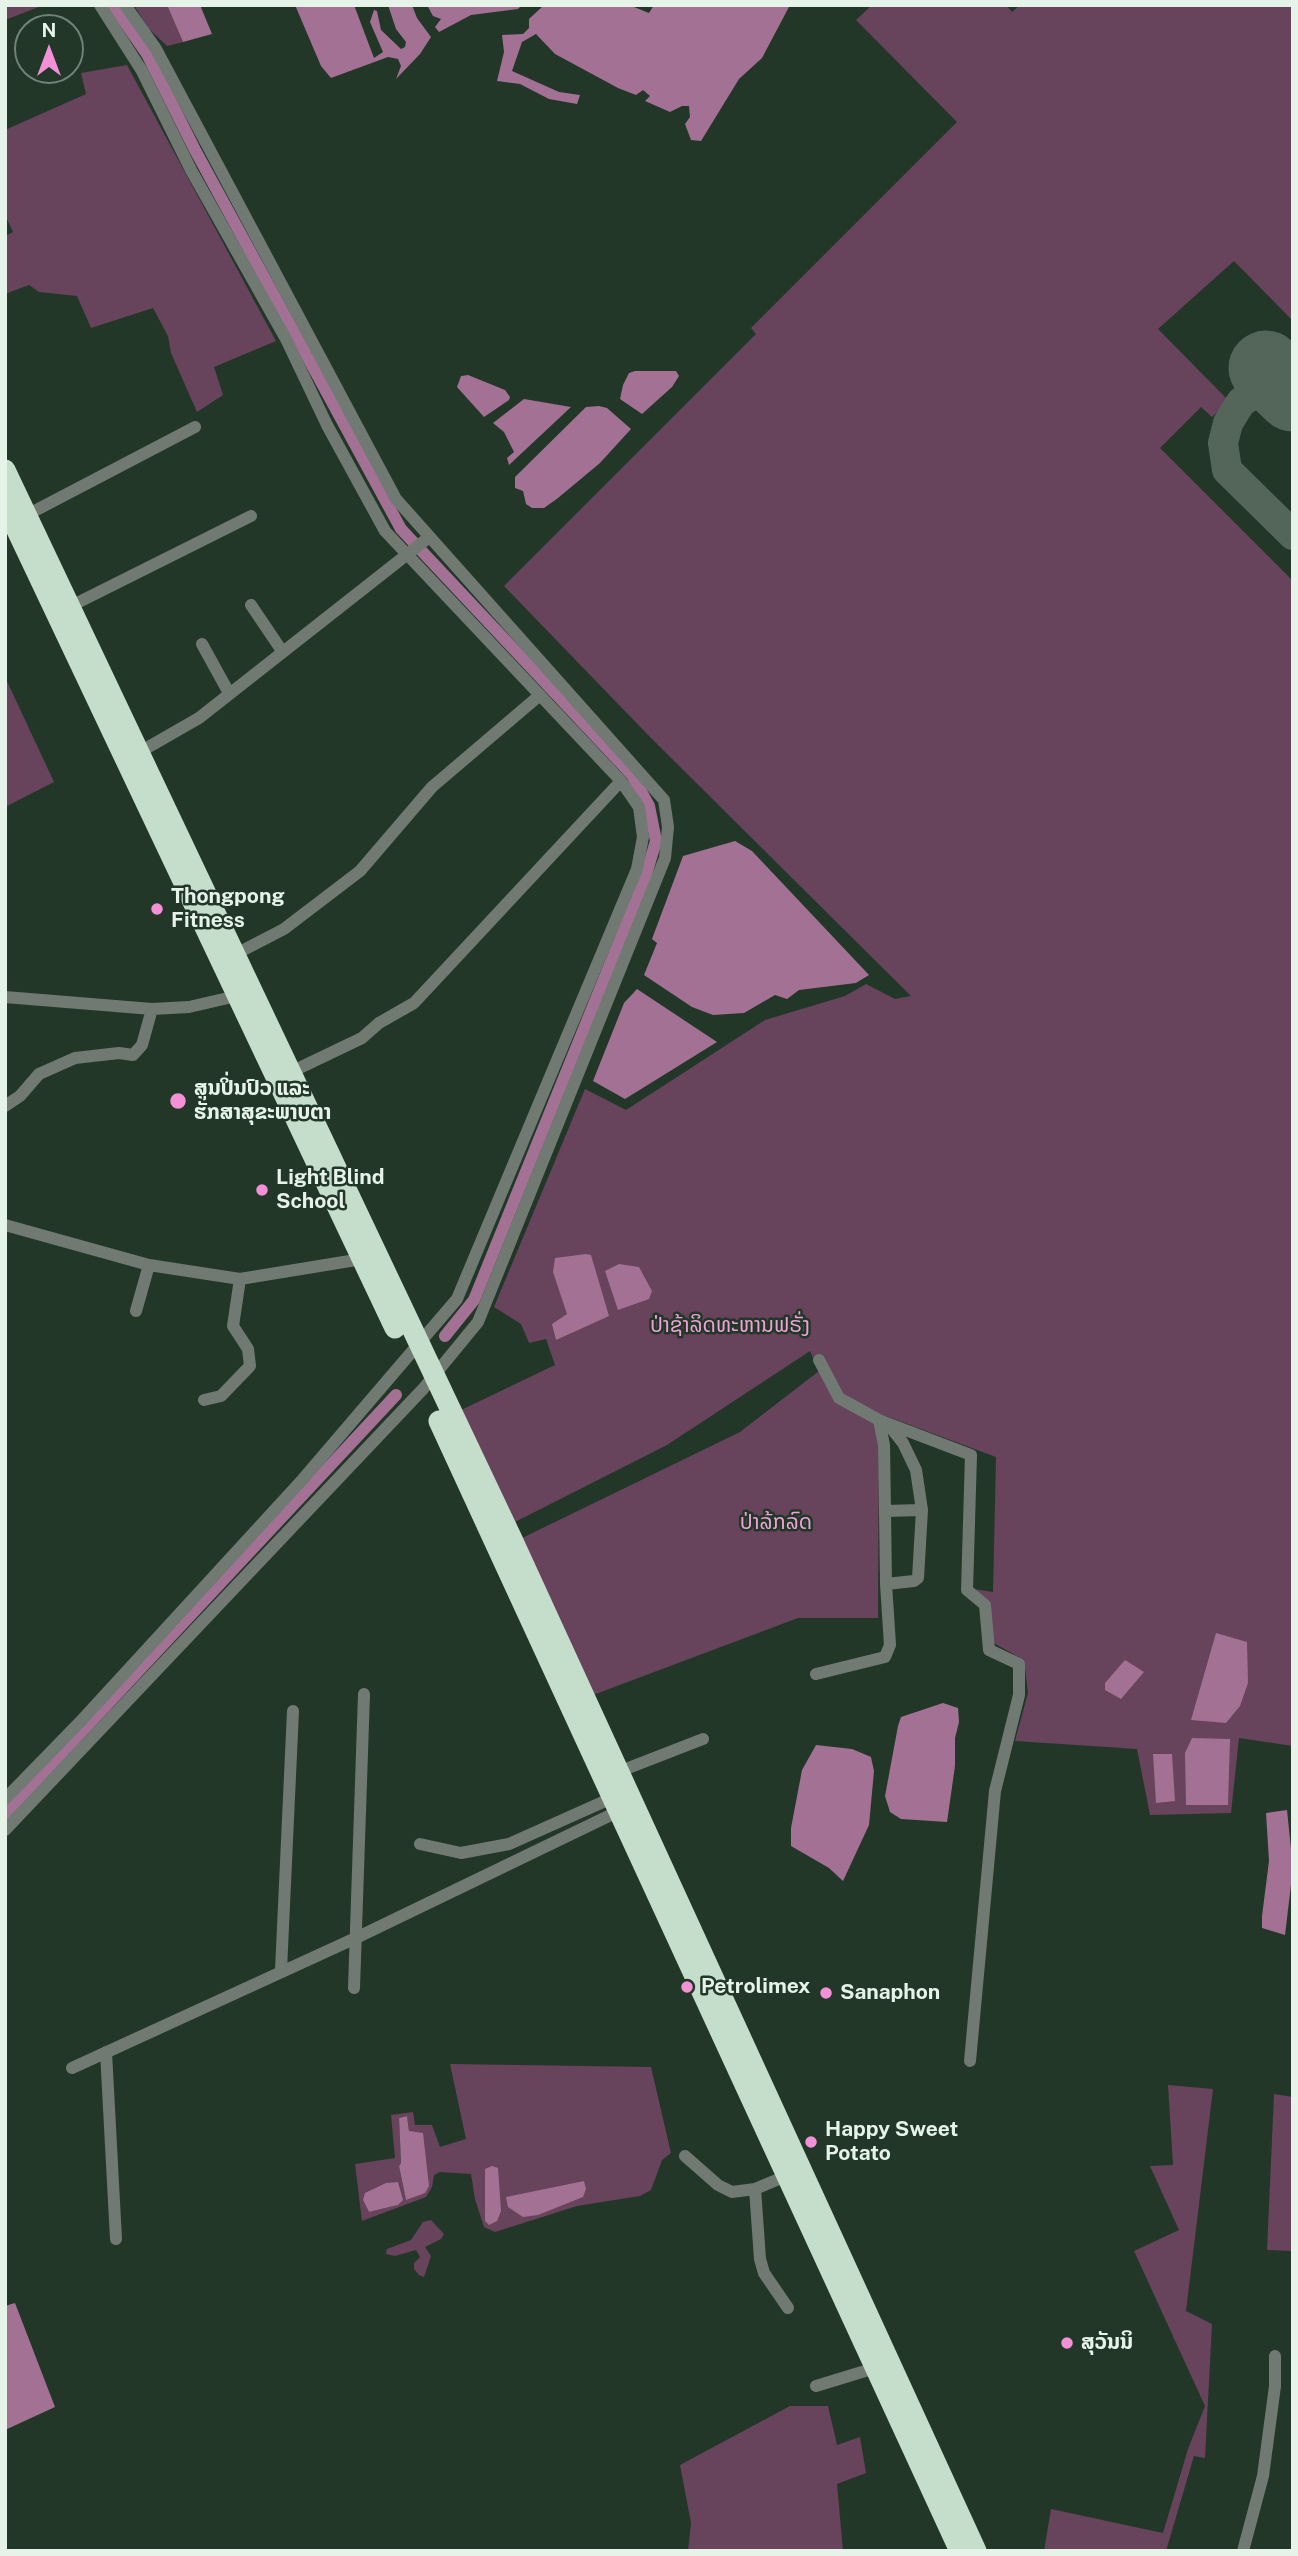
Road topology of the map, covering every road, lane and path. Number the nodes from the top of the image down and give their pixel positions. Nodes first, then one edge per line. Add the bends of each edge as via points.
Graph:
1 (100, 5) edge
2 (125, 5) edge
3 (212, 157) junction
4 (191, 170) junction
5 (195, 427) dead end
6 (5, 470) edge
7 (14, 507) edge
8 (251, 516) dead end
9 (426, 539) junction
10 (410, 551) junction
11 (71, 606) junction
12 (251, 606) dead end
13 (202, 644) dead end
14 (282, 651) junction
15 (229, 693) junction
16 (540, 695) junction
17 (138, 753) junction
18 (621, 781) junction
19 (226, 959) junction
20 (245, 993) junction
21 (5, 997) edge
22 (152, 1009) junction
23 (291, 1072) junction
24 (5, 1106) edge
25 (5, 1225) edge
26 (362, 1259) junction
27 (149, 1265) junction
28 (240, 1279) junction
29 (136, 1311) dead end
30 (414, 1352) junction
31 (819, 1360) dead end
32 (428, 1383) junction
33 (204, 1400) dead end
34 (884, 1422) junction
35 (922, 1510) junction
36 (885, 1511) junction
37 (886, 1584) junction
38 (816, 1674) dead end
39 (364, 1694) dead end
40 (293, 1711) dead end
41 (703, 1739) dead end
42 (618, 1772) junction
43 (5, 1799) edge
44 (615, 1804) junction
45 (5, 1830) edge
46 (420, 1844) dead end
47 (358, 1937) junction
48 (281, 1970) junction
49 (354, 1988) dead end
50 (106, 2052) junction
51 (970, 2061) dead end
52 (72, 2068) dead end
53 (685, 2156) dead end
54 (786, 2176) junction
55 (755, 2189) junction
56 (116, 2239) dead end
57 (788, 2308) dead end
58 (1275, 2356) dead end
59 (875, 2368) junction
60 (816, 2386) dead end
61 (960, 2551) edge
62 (976, 2551) edge
63 (1243, 2551) edge

1 - 4 street via 142,71
2 - 3 street via 156,49
3 - 4 street
3 - 9 street via 396,499
4 - 10 street via 286,339 385,531
5 - 7 street
6 - 7 highway
7 - 11 highway
7 - 19 highway
8 - 11 street
9 - 10 street
9 - 32 street via 664,800 668,827 665,858 478,1322
10 - 14 street
10 - 16 street
11 - 17 highway
12 - 14 street
13 - 15 street
14 - 15 street
15 - 17 street via 199,718
16 - 18 street
16 - 19 street via 432,787 360,871 284,929
17 - 19 highway
18 - 23 street via 414,1003 362,1038
18 - 30 street via 639,807 643,837 637,869 457,1299
19 - 20 highway
20 - 22 street via 189,1007
20 - 23 highway
20 - 26 highway
21 - 22 street
22 - 24 street via 142,1045 133,1055 75,1058 39,1074
23 - 30 highway
25 - 27 street
26 - 28 street
26 - 30 highway
27 - 28 street
27 - 29 street
28 - 33 street via 233,1326 248,1349 250,1366 221,1396
30 - 32 highway
30 - 43 street
31 - 34 street via 839,1398
32 - 42 highway via 512,1539
32 - 44 highway
32 - 45 street
34 - 35 street via 903,1443 916,1470
34 - 36 street
34 - 51 street via 971,1455 967,1590 985,1605 989,1650 1015,1660 1020,1670 1019,1695 995,1791
35 - 36 street
35 - 37 street via 918,1578
36 - 37 street
37 - 38 street via 890,1645 885,1657
39 - 47 street
40 - 48 street
41 - 42 street
42 - 62 highway
44 - 46 street via 509,1844 461,1853
44 - 47 street
44 - 54 highway
47 - 48 street
47 - 49 street
48 - 50 street
50 - 52 street
50 - 56 street
53 - 55 street via 718,2185 733,2192
54 - 55 street
54 - 59 highway
55 - 57 street via 760,2259
58 - 63 street via 1263,2476
59 - 60 street
59 - 61 highway

